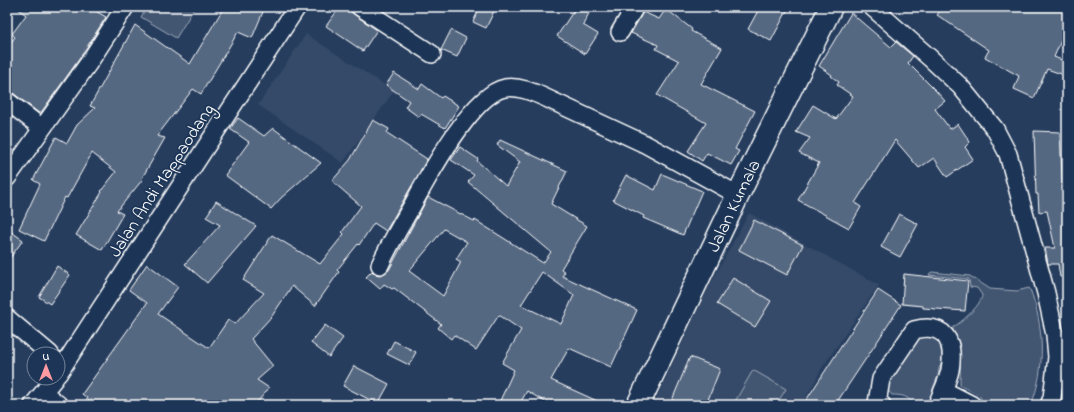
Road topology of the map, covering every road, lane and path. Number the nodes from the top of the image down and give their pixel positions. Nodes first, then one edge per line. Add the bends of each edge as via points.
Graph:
1 (125, 7) edge
2 (297, 7) edge
3 (360, 7) edge
4 (635, 7) edge
5 (831, 7) edge
6 (872, 7) edge
7 (620, 32) dead end
8 (432, 54) dead end
9 (7, 101) edge
10 (42, 128) junction
11 (7, 178) edge
12 (738, 195) junction
13 (380, 265) dead end
14 (7, 318) edge
15 (40, 346) edge
16 (1062, 358) edge
17 (66, 359) edge
18 (48, 386) edge
19 (940, 398) edge
20 (39, 399) edge
21 (59, 405) edge
22 (638, 405) edge
23 (882, 405) edge
24 (972, 405) edge
25 (1049, 405) edge

1 - 10 street
2 - 17 street, Jalan Andi Mappaodang
3 - 8 street
4 - 7 street
5 - 12 main road, Jalan Kumala
6 - 16 street via 960,86 995,129 1008,154
9 - 10 street
10 - 11 street
12 - 13 street via 645,144 533,92 519,88 504,88 493,93 477,107 451,138
12 - 22 main road, Jalan Kumala
14 - 15 street
16 - 25 street
18 - 20 street, Jalan Andi Mappaodang
19 - 23 street via 950,370 951,350 944,333 933,328 923,328 914,330 881,379 877,403
19 - 24 street
20 - 21 street

